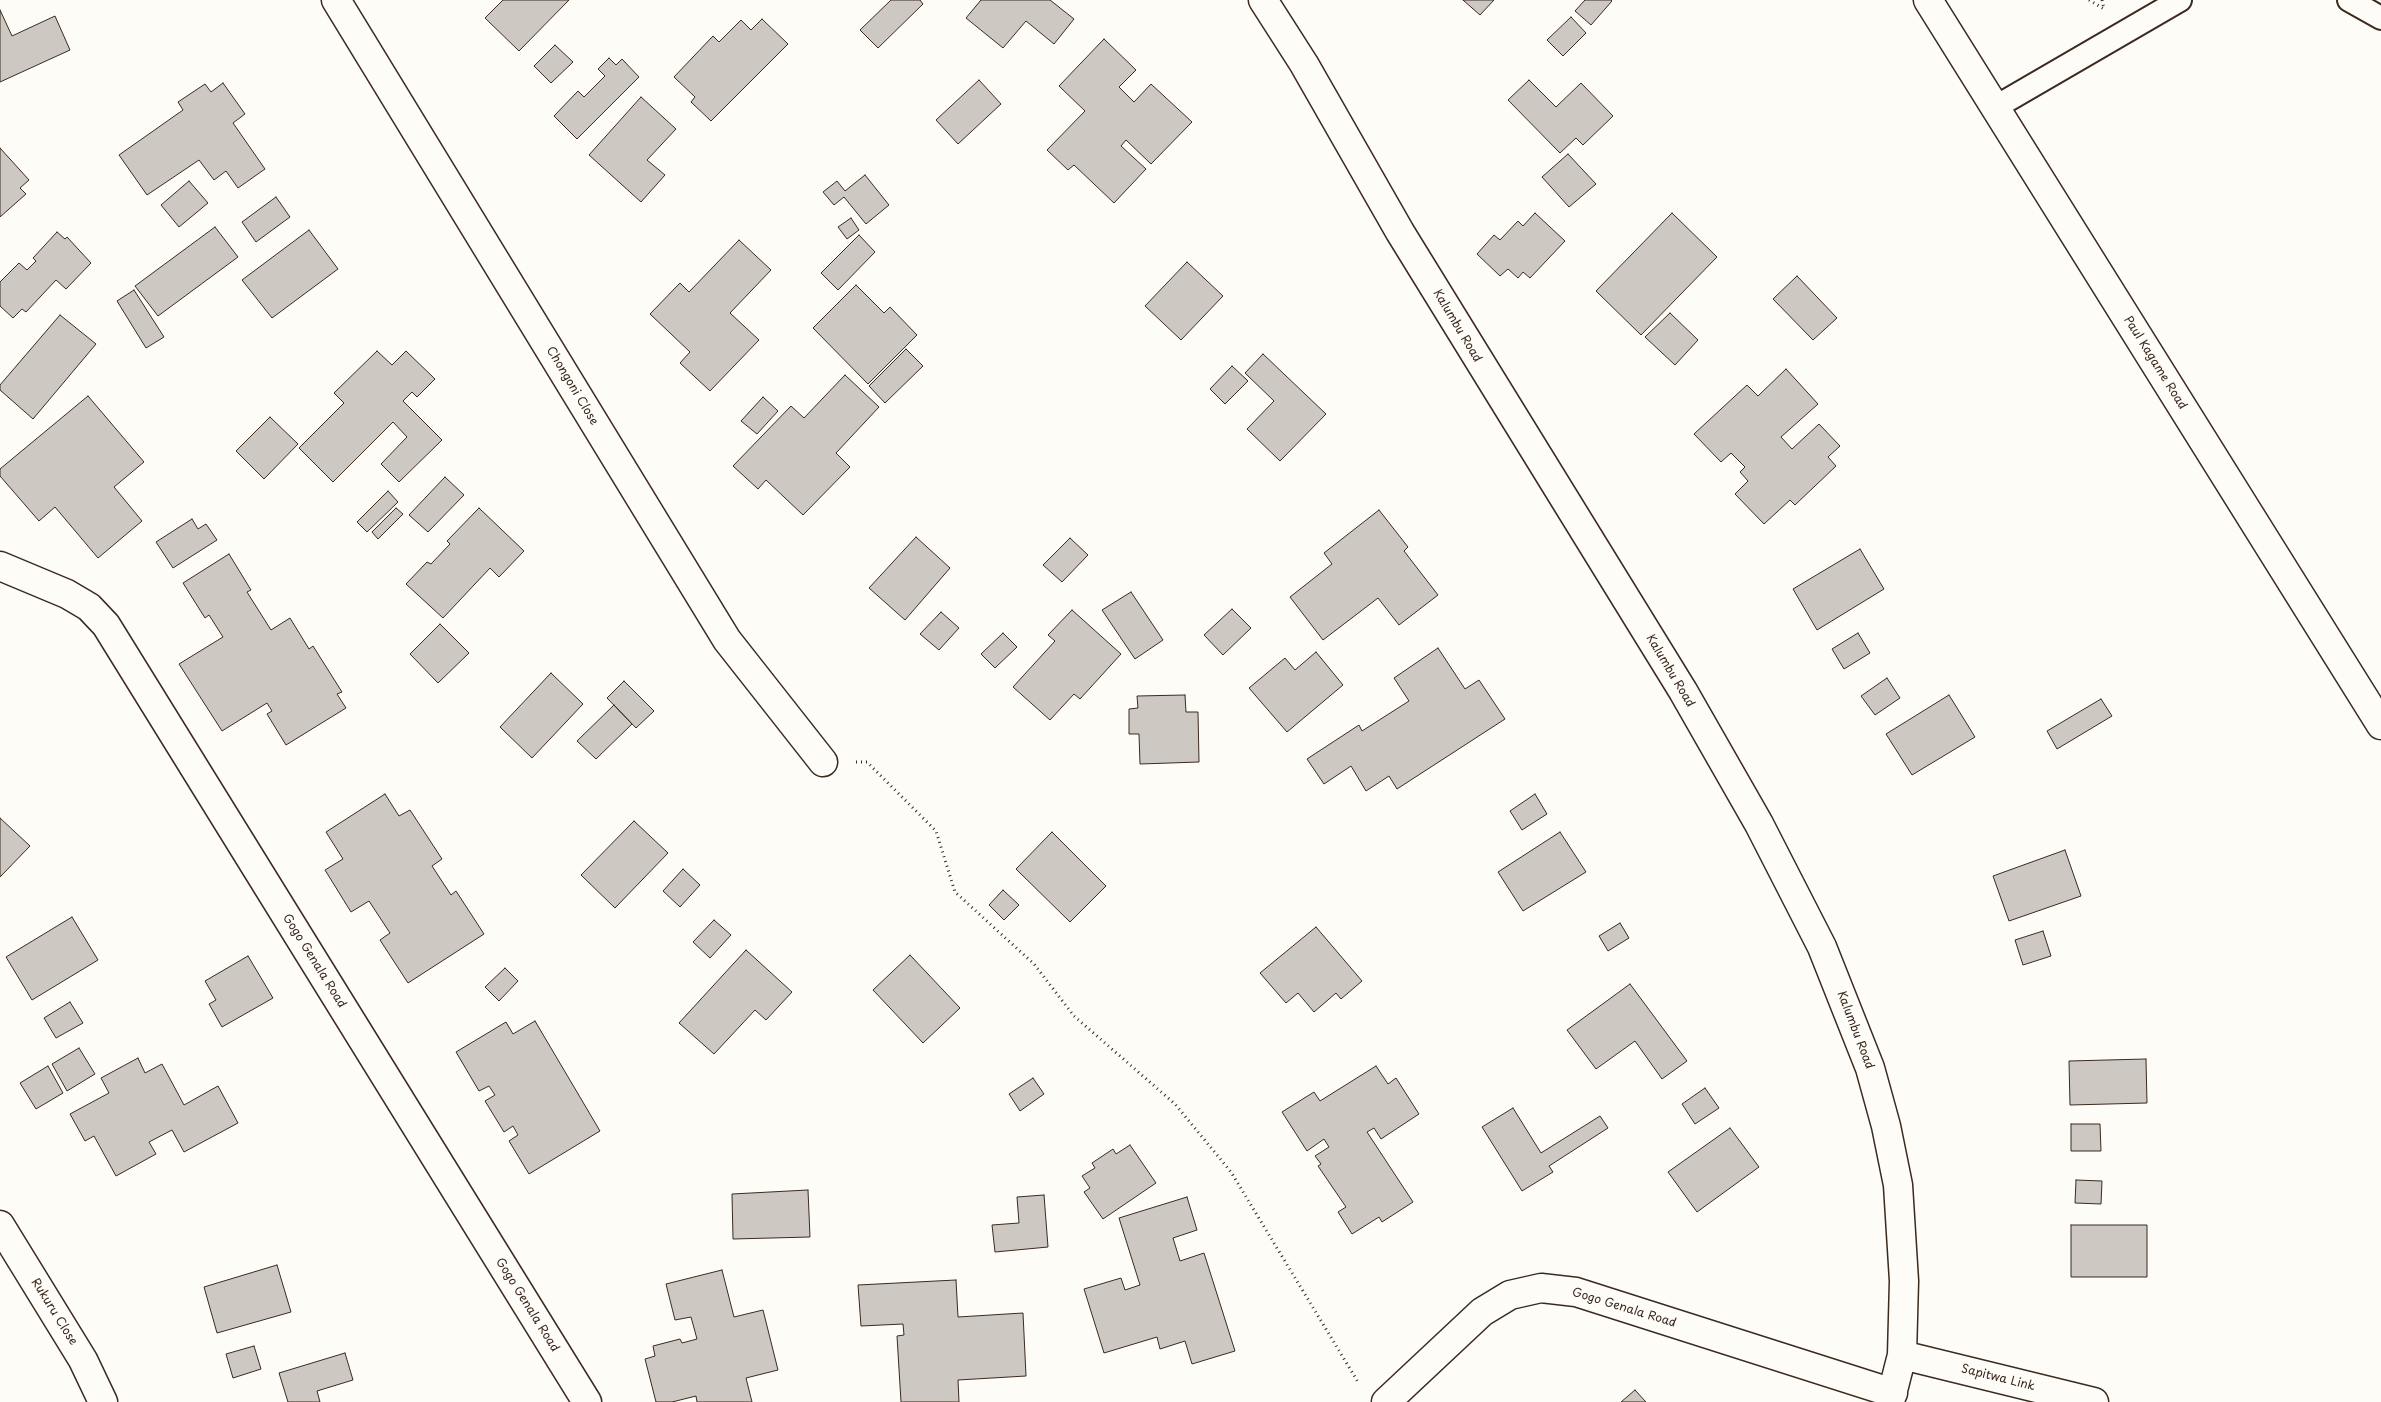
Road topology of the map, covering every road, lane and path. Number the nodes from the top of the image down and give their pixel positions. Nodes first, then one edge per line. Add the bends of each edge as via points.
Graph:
1 (336, 0) edge
2 (1263, 0) edge
3 (1928, 0) edge
4 (2102, 0) edge
5 (2180, 0) edge
6 (2350, 0) edge
7 (2104, 9) dead end
8 (2381, 18) edge
9 (1994, 108) junction
10 (0, 566) edge
11 (2381, 725) edge
12 (823, 762) joint
13 (0, 1225) edge
14 (1902, 1355) junction
15 (1360, 1385) dead end
16 (1892, 1397) edge
17 (103, 1402) edge
18 (587, 1402) edge
19 (1386, 1402) edge
20 (2094, 1402) edge

1 - 12 street, Chongoni Close via 727,640
2 - 14 street, Kalumbu Road via 1304,64 1410,249 1683,691 1759,824 1822,946 1870,1068 1898,1186 1904,1281
3 - 9 street, Paul Kagame Road
4 - 7 path
5 - 9 lane
6 - 8 lane
9 - 11 street, Paul Kagame Road
10 - 18 street, Gogo Genala Road via 89,606 106,625
12 - 15 path via 867,762 936,831 954,892 1034,964 1074,1016 1175,1104 1230,1172
13 - 17 street, Rukuru Close via 83,1360
14 - 16 street, Kalumbu Road
14 - 20 street, Sapitwa Link
16 - 19 street, Gogo Genala Road via 1576,1292 1541,1288 1510,1295 1482,1312

